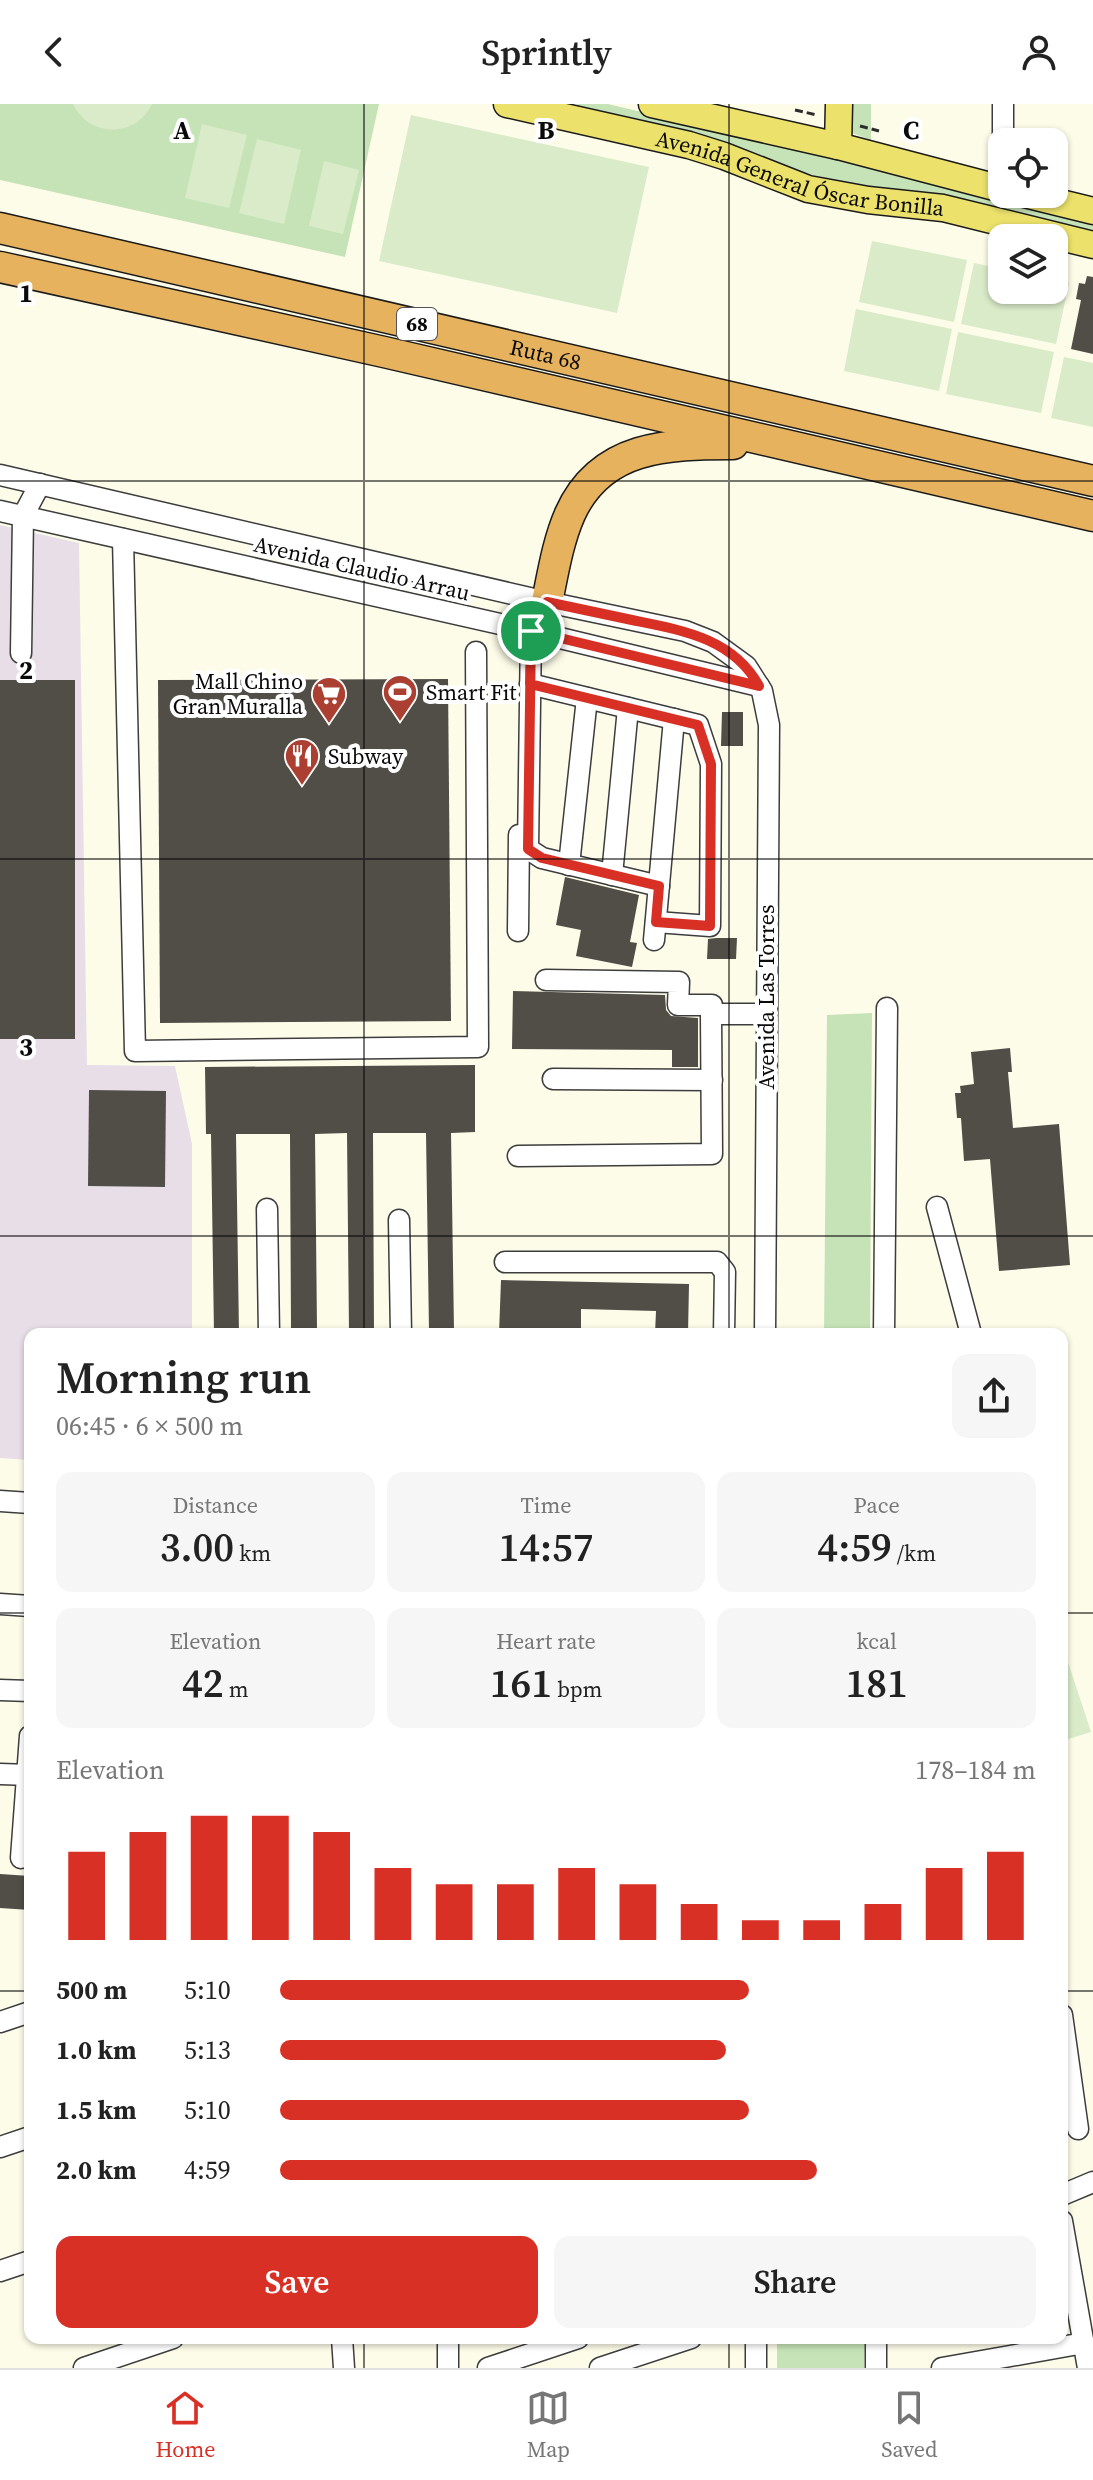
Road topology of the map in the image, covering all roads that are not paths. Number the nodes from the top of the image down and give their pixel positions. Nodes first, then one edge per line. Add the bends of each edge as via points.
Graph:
1 (507, 104) edge
2 (652, 104) edge
3 (839, 104) edge
4 (1003, 104) edge
5 (1003, 128) edge
6 (838, 146) junction
7 (988, 185) edge
8 (1068, 205) edge
9 (1093, 211) edge
10 (0, 228) edge
11 (1092, 243) edge
12 (0, 267) edge
13 (786, 445) junction
14 (0, 475) edge
15 (1093, 481) edge
16 (40, 484) junction
17 (0, 511) edge
18 (23, 516) junction
19 (1093, 516) edge
20 (123, 539) junction
21 (547, 602) junction
22 (531, 631) junction
23 (476, 652) dead end
24 (21, 653) dead end
25 (746, 666) joint
26 (530, 684) junction
27 (759, 686) junction
28 (587, 698) junction
29 (628, 708) junction
30 (674, 719) junction
31 (529, 769) junction
32 (569, 865) junction
33 (612, 875) junction
34 (659, 886) junction
35 (518, 931) dead end
36 (546, 980) dead end
37 (887, 1008) dead end
38 (711, 1014) junction
39 (766, 1014) junction
40 (553, 1079) dead end
41 (712, 1080) junction
42 (518, 1156) dead end
43 (937, 1207) dead end
44 (267, 1209) dead end
45 (399, 1220) dead end
46 (505, 1262) dead end
47 (269, 1328) edge
48 (401, 1328) edge
49 (724, 1328) edge
50 (765, 1328) edge
51 (884, 1328) edge
52 (969, 1328) edge
53 (0, 1501) edge
54 (24, 1503) edge
55 (0, 1604) edge
56 (24, 1606) edge
57 (0, 1690) edge
58 (24, 1691) edge
59 (0, 1774) edge
60 (24, 1775) edge
61 (24, 1805) edge
62 (17, 1858) edge
63 (24, 2014) edge
64 (0, 2022) edge
65 (1068, 2058) edge
66 (1078, 2129) dead end
67 (24, 2139) edge
68 (0, 2147) edge
69 (1093, 2182) edge
70 (1068, 2192) edge
71 (1068, 2254) edge
72 (24, 2263) edge
73 (0, 2271) edge
74 (1084, 2343) junction
75 (155, 2344) edge
76 (342, 2344) edge
77 (448, 2344) edge
78 (560, 2344) edge
79 (673, 2344) edge
80 (756, 2344) edge
81 (876, 2344) edge
82 (84, 2368) edge
83 (344, 2368) edge
84 (448, 2368) edge
85 (488, 2368) edge
86 (600, 2368) edge
87 (756, 2368) edge
88 (876, 2368) edge
89 (942, 2368) edge
90 (1088, 2368) edge

1 - 11 main road, Avenida General Óscar Bonilla via 689,145 808,189 943,208
2 - 6 main road, Avenida General Óscar Bonilla
3 - 6 main road
4 - 5 street
6 - 7 main road, Avenida General Óscar Bonilla
8 - 9 main road
10 - 15 highway, Ruta 68 / 68
12 - 13 highway, Ruta 68 / 68
13 - 19 highway, Ruta 68 / 68
13 - 21 highway via 676,445 613,464 588,485 570,513
14 - 16 street, Avenida Claudio Arrau
16 - 18 street
16 - 21 street, Avenida Claudio Arrau
17 - 18 street, Avenida Claudio Arrau
18 - 20 street, Avenida Claudio Arrau
18 - 24 street
20 - 22 street, Avenida Claudio Arrau
20 - 23 street via 135,1051 478,1047
21 - 22 street
21 - 25 street, Avenida Claudio Arrau via 685,631 713,642
22 - 26 street
22 - 27 street, Avenida Claudio Arrau
25 - 27 street, Avenida Las Torres
26 - 28 street
26 - 31 street
27 - 39 street, Avenida Las Torres via 769,725
28 - 29 street
28 - 32 street
29 - 30 street
29 - 33 street
30 - 34 street
30 - 34 street via 698,725 711,764 710,926 655,931
31 - 32 street via 528,849
31 - 35 street via 519,768
32 - 33 street
33 - 34 street
36 - 38 street via 679,982 678,1005 712,1005
37 - 51 street
38 - 39 street
38 - 41 street
39 - 50 street, Avenida Las Torres
40 - 41 street
41 - 42 street via 712,1154
43 - 52 street
44 - 47 street
45 - 48 street
46 - 49 street via 717,1262 725,1272
53 - 54 street
55 - 56 street
57 - 58 street
59 - 60 street
61 - 62 street
63 - 64 street
65 - 66 street
67 - 68 street
69 - 70 street
71 - 74 street
72 - 73 street
74 - 89 street
74 - 90 street
75 - 82 street
76 - 83 street
77 - 84 street
78 - 85 street
79 - 86 street
80 - 87 street
81 - 88 street

